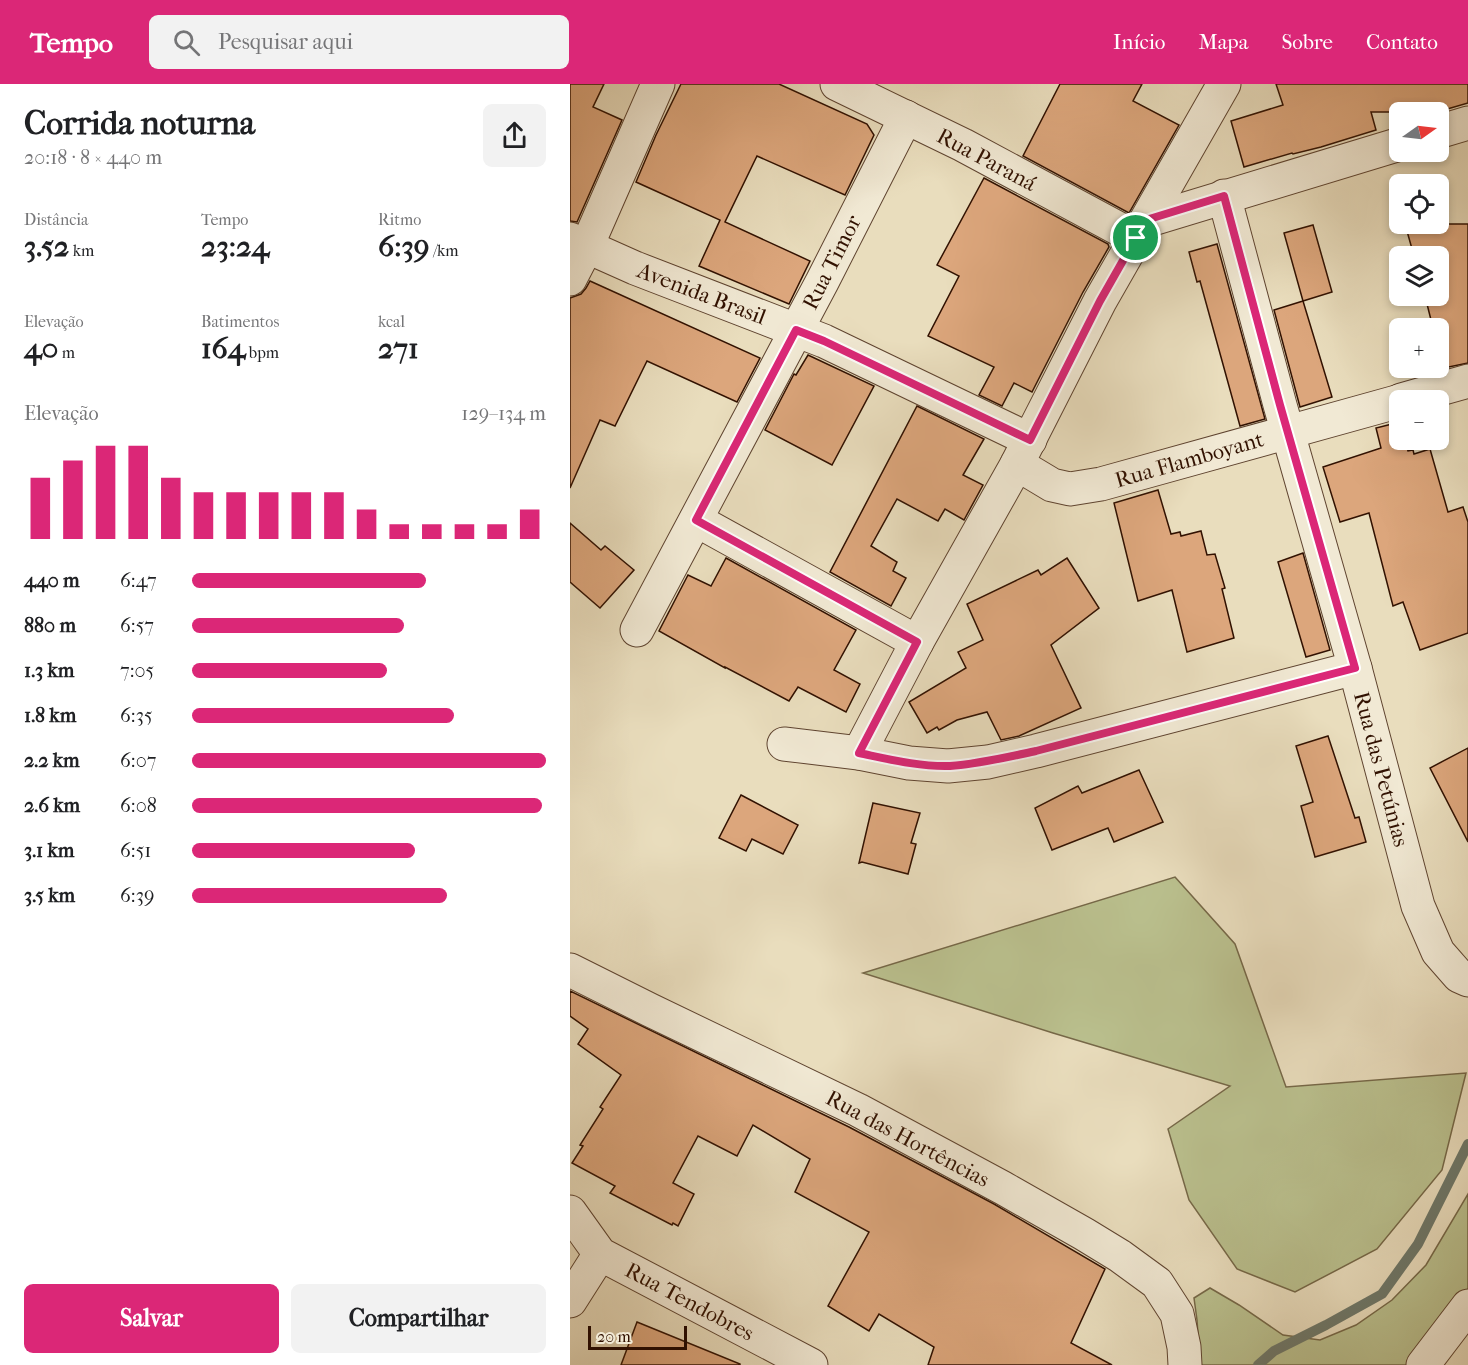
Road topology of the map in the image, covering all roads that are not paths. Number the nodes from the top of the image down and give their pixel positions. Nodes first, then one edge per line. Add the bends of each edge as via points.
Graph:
1 (658, 84) edge
2 (837, 84) edge
3 (1224, 84) edge
4 (906, 117) junction
5 (1468, 123) edge
6 (1449, 129) edge
7 (1389, 147) edge
8 (1224, 196) junction
9 (1141, 229) junction
10 (578, 242) edge
11 (570, 279) edge
12 (796, 330) junction
13 (1468, 381) edge
14 (1437, 390) edge
15 (1389, 404) edge
16 (1288, 431) junction
17 (1023, 452) junction
18 (696, 520) junction
19 (638, 630) dead end
20 (917, 642) junction
21 (1355, 668) junction
22 (784, 744) dead end
23 (859, 753) junction
24 (570, 970) edge
25 (1468, 981) edge
26 (570, 1212) edge
27 (600, 1254) junction
28 (570, 1301) edge
29 (1468, 1306) edge
30 (811, 1365) edge
31 (1185, 1365) edge
32 (1423, 1365) edge

1 - 10 street
2 - 4 street, Rua Paraná
3 - 9 street
4 - 9 street, Rua Paraná
4 - 12 street, Rua Timor
5 - 6 street
7 - 8 street
8 - 9 street
8 - 16 street, Rua das Petúnias
9 - 17 street
10 - 11 street
10 - 12 street, Avenida Brasil
12 - 17 street, Avenida Brasil via 845,351
12 - 18 street, Rua Timor
13 - 14 street, Rua Flamboyant
15 - 16 street, Rua Flamboyant
16 - 17 street, Rua Flamboyant via 1101,484 1070,489 1052,485
16 - 21 street, Rua das Petúnias
17 - 20 street
18 - 19 street, Rua Timor
18 - 20 street
20 - 23 street
21 - 23 street via 988,762 948,766
21 - 25 street, Rua das Petúnias via 1418,906 1438,952
22 - 23 street
24 - 31 street, Rua das Hortências via 858,1110 1120,1256 1157,1283 1177,1314
26 - 27 street
27 - 28 street
27 - 30 street, Rua Tendobres
29 - 32 street

